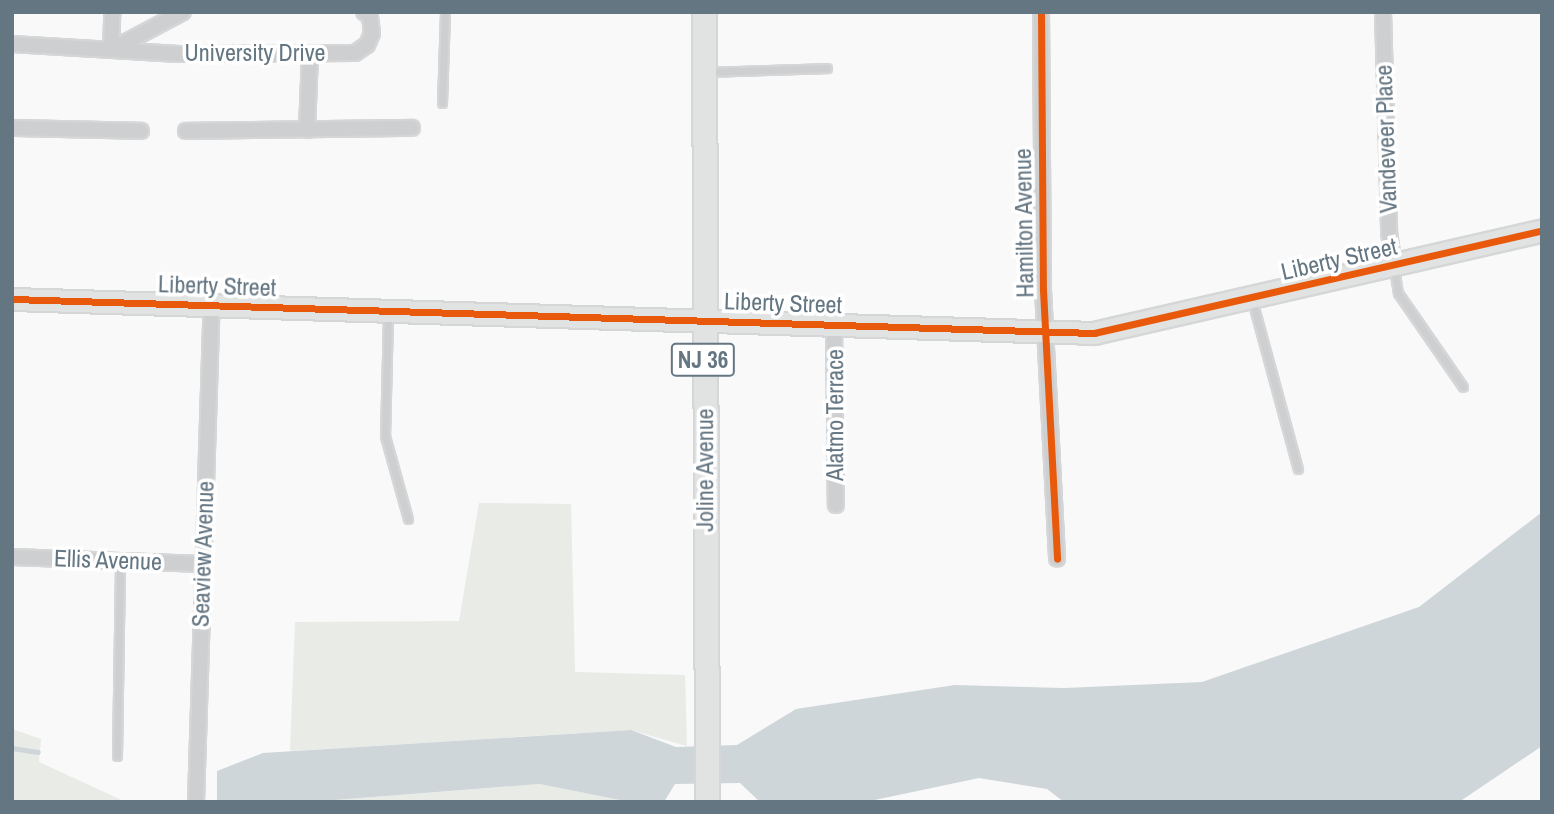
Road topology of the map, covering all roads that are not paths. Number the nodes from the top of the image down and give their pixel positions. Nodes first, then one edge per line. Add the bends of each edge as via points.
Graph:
1 (112, 12) edge
2 (183, 12) edge
3 (445, 12) edge
4 (704, 12) edge
5 (1041, 12) edge
6 (1383, 12) edge
7 (368, 14) edge
8 (12, 44) edge
9 (111, 50) junction
10 (310, 54) junction
11 (827, 68) dead end
12 (704, 72) junction
13 (442, 103) dead end
14 (12, 128) edge
15 (412, 128) dead end
16 (307, 130) junction
17 (141, 131) dead end
18 (186, 131) dead end
19 (1542, 230) edge
20 (1394, 266) junction
21 (12, 299) edge
22 (1252, 299) junction
23 (212, 306) junction
24 (388, 310) junction
25 (702, 319) junction
26 (834, 325) junction
27 (1046, 332) junction
28 (1463, 387) dead end
29 (1298, 469) dead end
30 (836, 505) dead end
31 (408, 519) dead end
32 (12, 557) edge
33 (1057, 559) dead end
34 (120, 560) junction
35 (203, 564) junction
36 (117, 756) dead end
37 (196, 802) edge
38 (706, 802) edge

1 - 9 street
2 - 9 street, University Drive
3 - 13 lane
4 - 12 main road, Joline Avenue / NJ 36
5 - 27 street, Hamilton Avenue
6 - 20 street, Vandeveer Place via 1389,233
7 - 10 street, University Drive via 372,33 355,53
8 - 9 street, University Drive
9 - 10 street, University Drive
10 - 16 street
11 - 12 lane
12 - 25 main road, Joline Avenue / NJ 36
14 - 17 street
15 - 16 street
16 - 18 street
19 - 20 street, Liberty Street
20 - 22 street, Liberty Street
20 - 28 lane via 1398,293
21 - 23 street, Liberty Street
22 - 27 street, Liberty Street via 1119,330
22 - 29 lane
23 - 24 street, Liberty Street
23 - 35 street, Seaview Avenue
24 - 25 street, Liberty Street
24 - 31 lane via 385,436
25 - 26 street, Liberty Street
25 - 38 main road, Joline Avenue / NJ 36
26 - 27 street, Liberty Street
26 - 30 street, Alatmo Terrace
27 - 33 street, Hamilton Avenue
32 - 34 street, Ellis Avenue
34 - 35 street, Ellis Avenue
34 - 36 lane
35 - 37 street, Seaview Avenue

